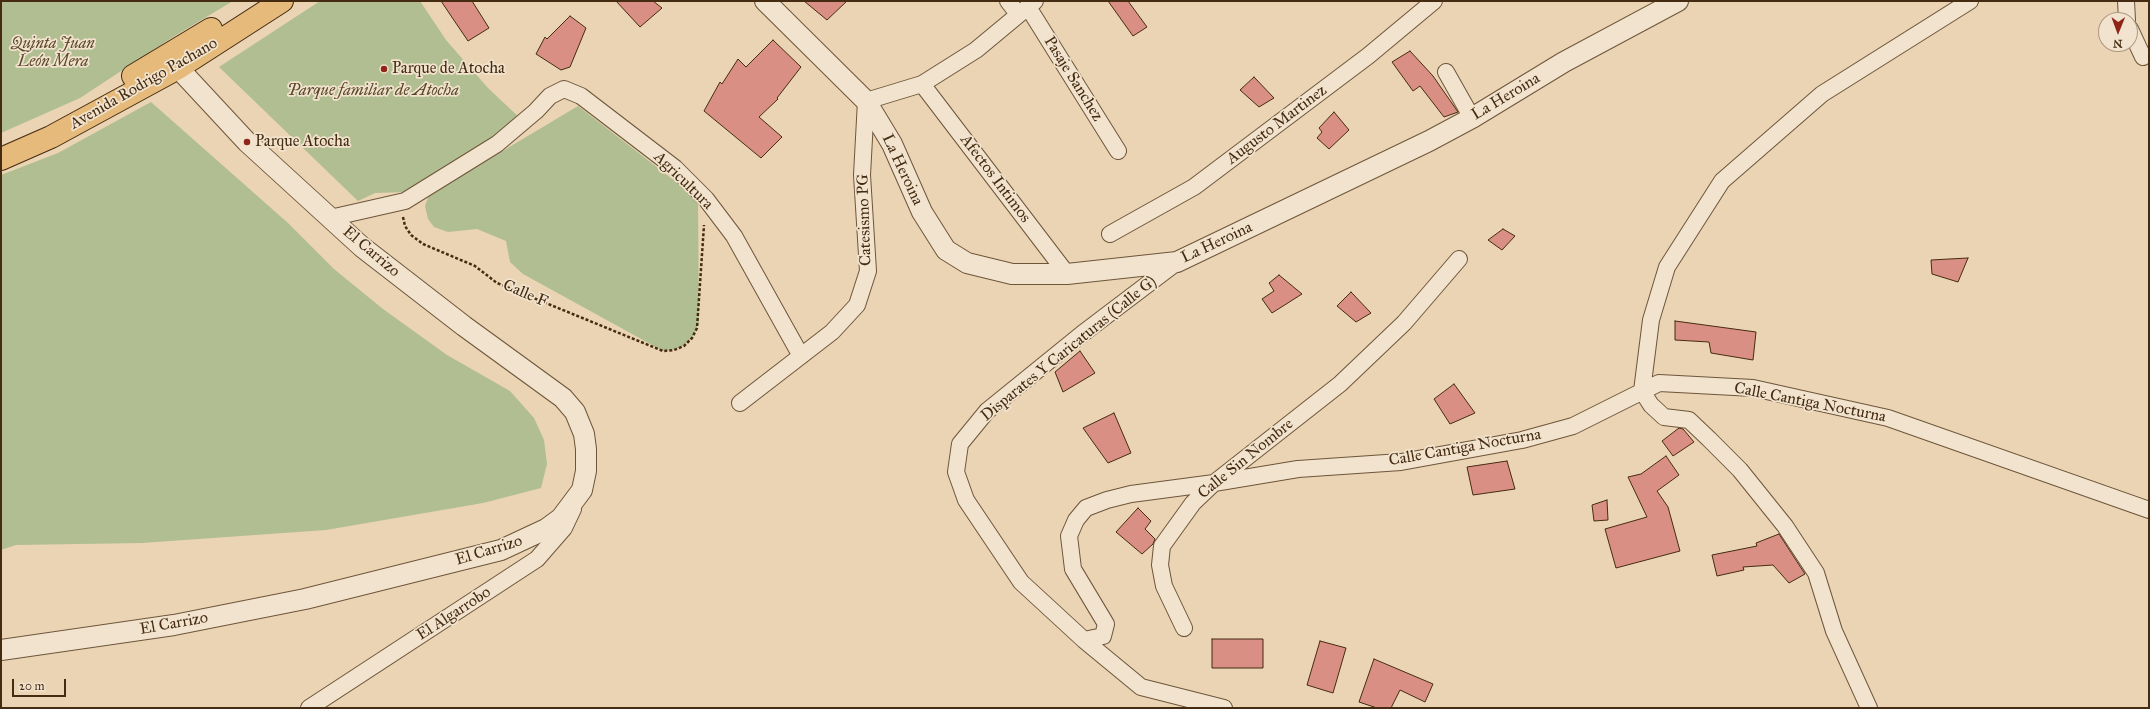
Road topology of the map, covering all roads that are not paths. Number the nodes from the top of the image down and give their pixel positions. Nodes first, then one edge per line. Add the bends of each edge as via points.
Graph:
1 (256, 1) edge
2 (282, 1) edge
3 (765, 1) edge
4 (1008, 1) edge
5 (1434, 1) edge
6 (1678, 1) edge
7 (1970, 1) edge
8 (2126, 1) edge
9 (1027, 7) edge
10 (2127, 12) edge
11 (2138, 48) edge
12 (2142, 57) dead end
13 (172, 62) junction
14 (1446, 72) dead end
15 (922, 84) junction
16 (866, 101) junction
17 (1472, 118) junction
18 (1, 146) edge
19 (1118, 151) dead end
20 (1, 159) edge
21 (330, 218) junction
22 (1110, 234) dead end
23 (1459, 259) dead end
24 (1177, 262) junction
25 (1067, 274) junction
26 (801, 356) junction
27 (1642, 391) junction
28 (740, 403) dead end
29 (1214, 484) junction
30 (578, 498) junction
31 (2149, 510) edge
32 (1184, 628) dead end
33 (1084, 640) junction
34 (1, 650) edge
35 (309, 708) edge
36 (1224, 708) edge
37 (1869, 708) edge

1 - 13 main road, Avenida Rodrigo Pachano
2 - 13 main road, Avenida Rodrigo Pachano
3 - 16 street, La Heroina
4 - 9 street, Pasaje Sanchez
5 - 22 street, Augusto Martinez via 1368,56 1194,187
6 - 17 street, La Heroina via 1564,62
7 - 27 street via 1822,94 1722,181 1667,267 1651,320
8 - 10 street
9 - 15 street via 976,50
9 - 19 street, Pasaje Sanchez
11 - 12 street
13 - 18 main road, Avenida Rodrigo Pachano
13 - 20 main road, Avenida Rodrigo Pachano via 51,137
13 - 21 street, El Carrizo via 247,142
14 - 17 street
15 - 16 street
15 - 25 street, Afectos Intimos
16 - 25 street, La Heroina via 892,144 922,212 946,250 967,263 1012,274
16 - 26 street, Catesismo PG via 862,175 868,271 857,305 832,332
17 - 24 street, La Heroina
21 - 26 street, Agricultura via 405,201 497,144 536,112 550,96 564,89 581,96 675,168 706,199 734,236
21 - 30 street, El Carrizo via 362,247 464,326 563,398 575,412 584,434 586,471
23 - 29 street, Calle Sin Nombre via 1404,323 1340,384
24 - 25 street, La Heroina
24 - 33 street, Disparates Y Caricaturas (Calle G) via 987,411 960,444 956,472 966,500 1022,582
26 - 28 street, Catesismo PG
27 - 29 street, Calle Cantiga Nocturna via 1573,426 1522,440 1400,462 1298,469
27 - 31 street, Calle Cantiga Nocturna via 1659,382 1753,388 1888,418
27 - 37 street via 1651,405 1664,417 1689,420 1740,470 1785,526 1816,573 1834,631
29 - 32 street, Calle Sin Nombre via 1193,503 1162,546 1160,565 1164,586
29 - 33 street, Calle Cantiga Nocturna via 1131,494 1086,508 1076,520 1070,536 1072,569 1106,624 1103,636
30 - 34 street, El Carrizo via 561,518 546,530 501,550 305,599 174,625
30 - 35 street, El Algarrobo via 564,528 537,559
33 - 36 street, Disparates Y Caricaturas (Calle G) via 1141,687

